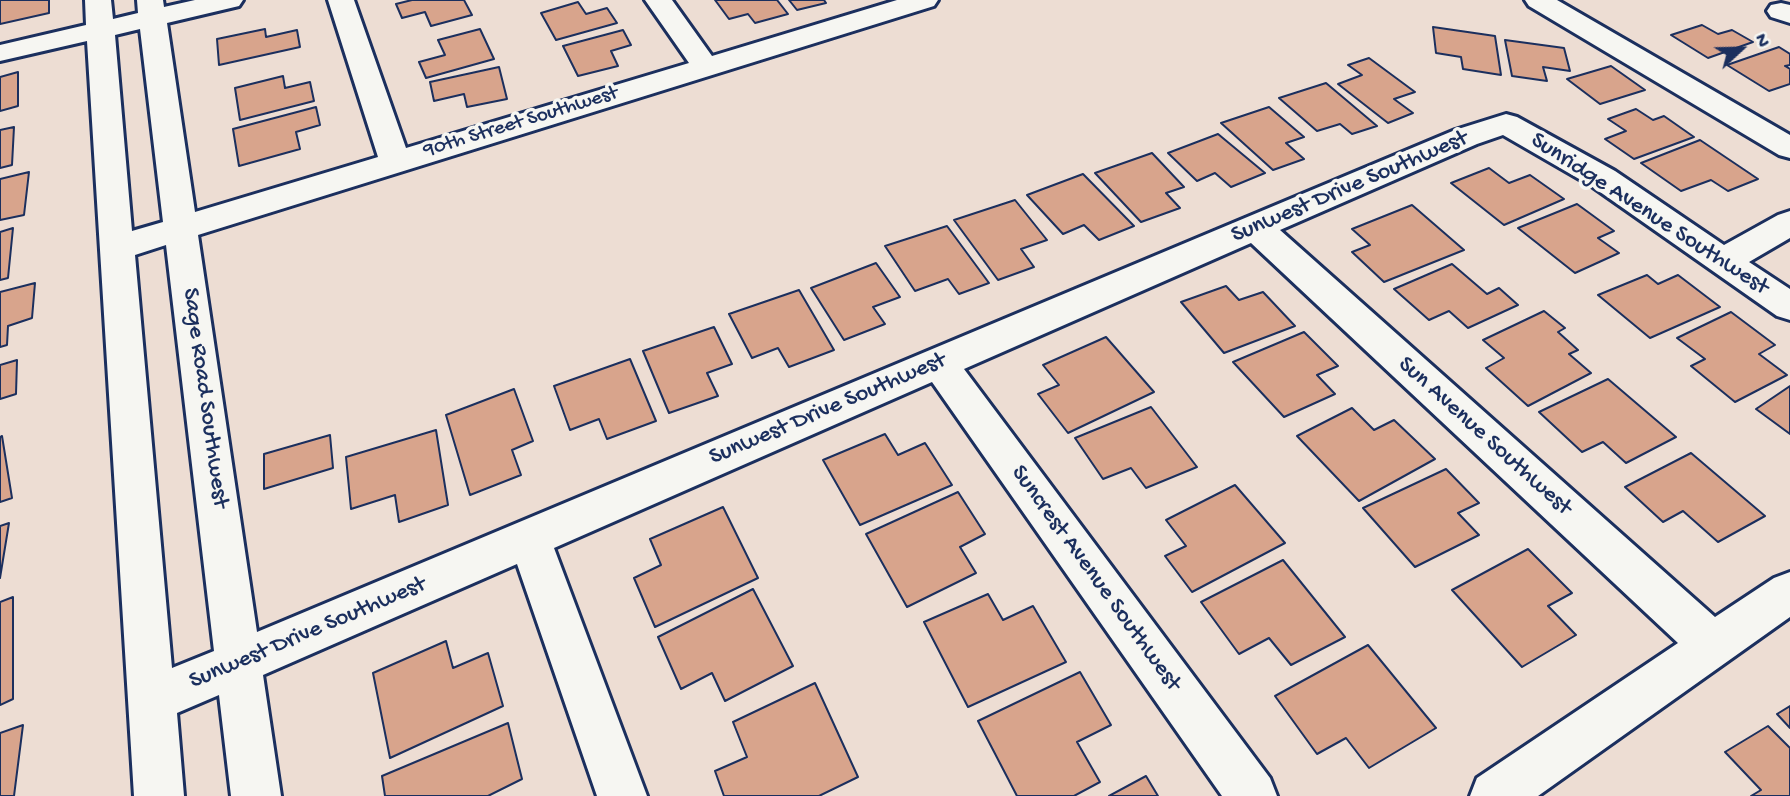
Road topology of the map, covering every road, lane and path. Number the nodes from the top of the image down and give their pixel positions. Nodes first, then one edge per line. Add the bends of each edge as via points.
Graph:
1 (230, 0) edge
2 (341, 0) edge
3 (658, 0) edge
4 (925, 0) edge
5 (1538, 0) edge
6 (152, 9) edge
7 (99, 15) edge
8 (0, 53) edge
9 (705, 66) junction
10 (1506, 124) joint
11 (1790, 148) edge
12 (395, 161) junction
13 (1790, 223) edge
14 (1256, 228) junction
15 (181, 229) junction
16 (117, 248) junction
17 (1723, 261) junction
18 (1790, 307) edge
19 (938, 362) junction
20 (530, 540) junction
21 (1790, 592) edge
22 (1713, 645) junction
23 (239, 663) junction
24 (152, 700) junction
25 (159, 796) edge
26 (256, 796) edge
27 (622, 796) edge
28 (1252, 796) edge
29 (1495, 796) edge

1 - 6 street
2 - 12 street
3 - 9 street
4 - 9 street, 90th Street Southwest
5 - 11 street
6 - 7 street
6 - 15 street, Sage Road Southwest
7 - 8 street
7 - 16 street
9 - 12 street, 90th Street Southwest
10 - 14 street, Sunwest Drive Southwest
10 - 17 street, Sunridge Avenue Southwest via 1604,180
12 - 15 street, 90th Street Southwest
13 - 17 street
14 - 19 street, Sunwest Drive Southwest
14 - 22 street, Sun Avenue Southwest
15 - 16 street, 90th Street Southwest
15 - 23 street, Sage Road Southwest
16 - 24 street
17 - 18 street, Sunridge Avenue Southwest
19 - 20 street, Sunwest Drive Southwest
19 - 28 street, Suncrest Avenue Southwest
20 - 23 street, Sunwest Drive Southwest
20 - 27 street
21 - 22 street
22 - 29 street
23 - 24 street, Sunwest Drive Southwest
23 - 26 street, Sage Road Southwest
24 - 25 street

